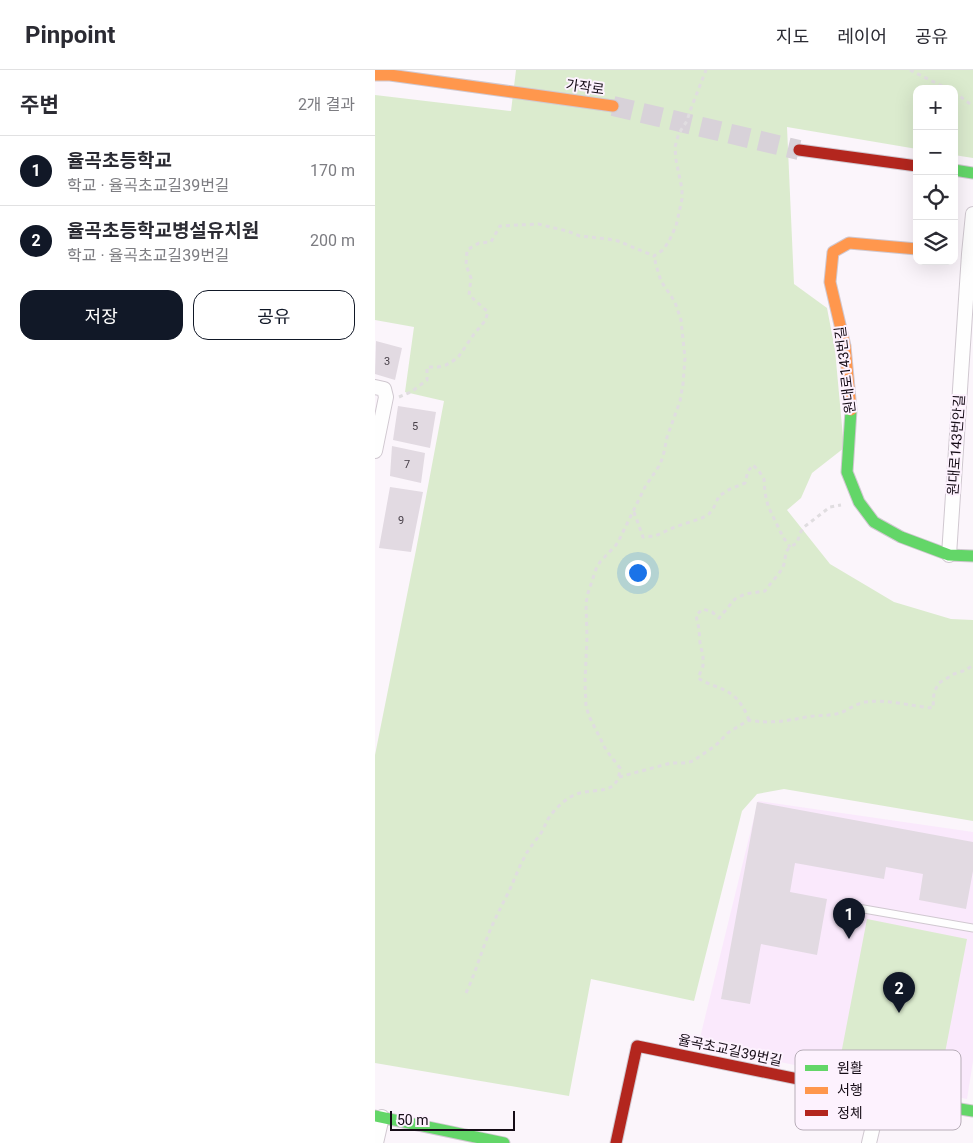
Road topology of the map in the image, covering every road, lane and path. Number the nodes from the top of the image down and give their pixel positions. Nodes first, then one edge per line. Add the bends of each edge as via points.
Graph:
1 (707, 70) edge
2 (910, 70) edge
3 (375, 75) edge
4 (940, 85) edge
5 (958, 95) edge
6 (613, 106) tunnel mouth
7 (973, 106) edge
8 (799, 150) tunnel mouth
9 (913, 165) edge
10 (958, 171) edge
11 (973, 173) edge
12 (973, 214) edge
13 (913, 249) edge
14 (958, 253) edge
15 (969, 254) junction
16 (654, 256) junction
17 (375, 387) edge
18 (386, 397) junction
19 (375, 451) edge
20 (859, 502) junction
21 (633, 511) junction
22 (790, 547) junction
23 (949, 555) junction
24 (973, 556) edge
25 (973, 665) edge
26 (749, 720) junction
27 (619, 777) junction
28 (858, 908) dead end
29 (973, 928) edge
30 (466, 993) dead end
31 (795, 1079) edge
32 (379, 1116) edge
33 (872, 1130) edge
34 (376, 1143) edge
35 (504, 1143) edge
36 (616, 1143) edge
37 (869, 1143) edge

1 - 16 path via 675,147 682,189 676,226 663,250
2 - 4 path
3 - 6 street, 가작로
5 - 7 path
8 - 9 street
10 - 11 street
12 - 15 street, 원대로143번안길
13 - 20 street, 원대로143번길 via 849,243 833,252 830,282 845,346 851,412 847,472
14 - 15 street
15 - 23 street, 원대로143번안길
16 - 18 path via 618,241 580,236 538,224 500,226 491,242 479,243 467,250 471,278 469,295 488,312 485,322 453,361 437,367 427,366 427,380 402,397
16 - 21 path via 661,281 680,315 685,373 663,457
17 - 18 street via 384,389
18 - 19 street
20 - 22 path via 830,507 804,527 797,543
20 - 23 street, 원대로143번길 via 874,522 901,537
21 - 22 path via 643,537 655,536 709,514 719,496 745,483 753,465 764,479 768,506
21 - 27 path via 616,545 596,569 586,603 586,706 606,750 620,768
22 - 26 path via 782,568 765,591 735,599 719,618 703,609 696,615 703,656 698,678 730,693 738,700
23 - 24 street, 원대로143번길
25 - 26 path via 939,683 934,692 933,708 866,702 836,714 779,722
26 - 27 path via 693,761 671,763
27 - 30 path via 609,789 575,795 548,820 522,861 490,930
28 - 29 lane
31 - 36 street, 율곡초교길39번길 via 637,1046
32 - 34 street
32 - 35 street
33 - 37 street

